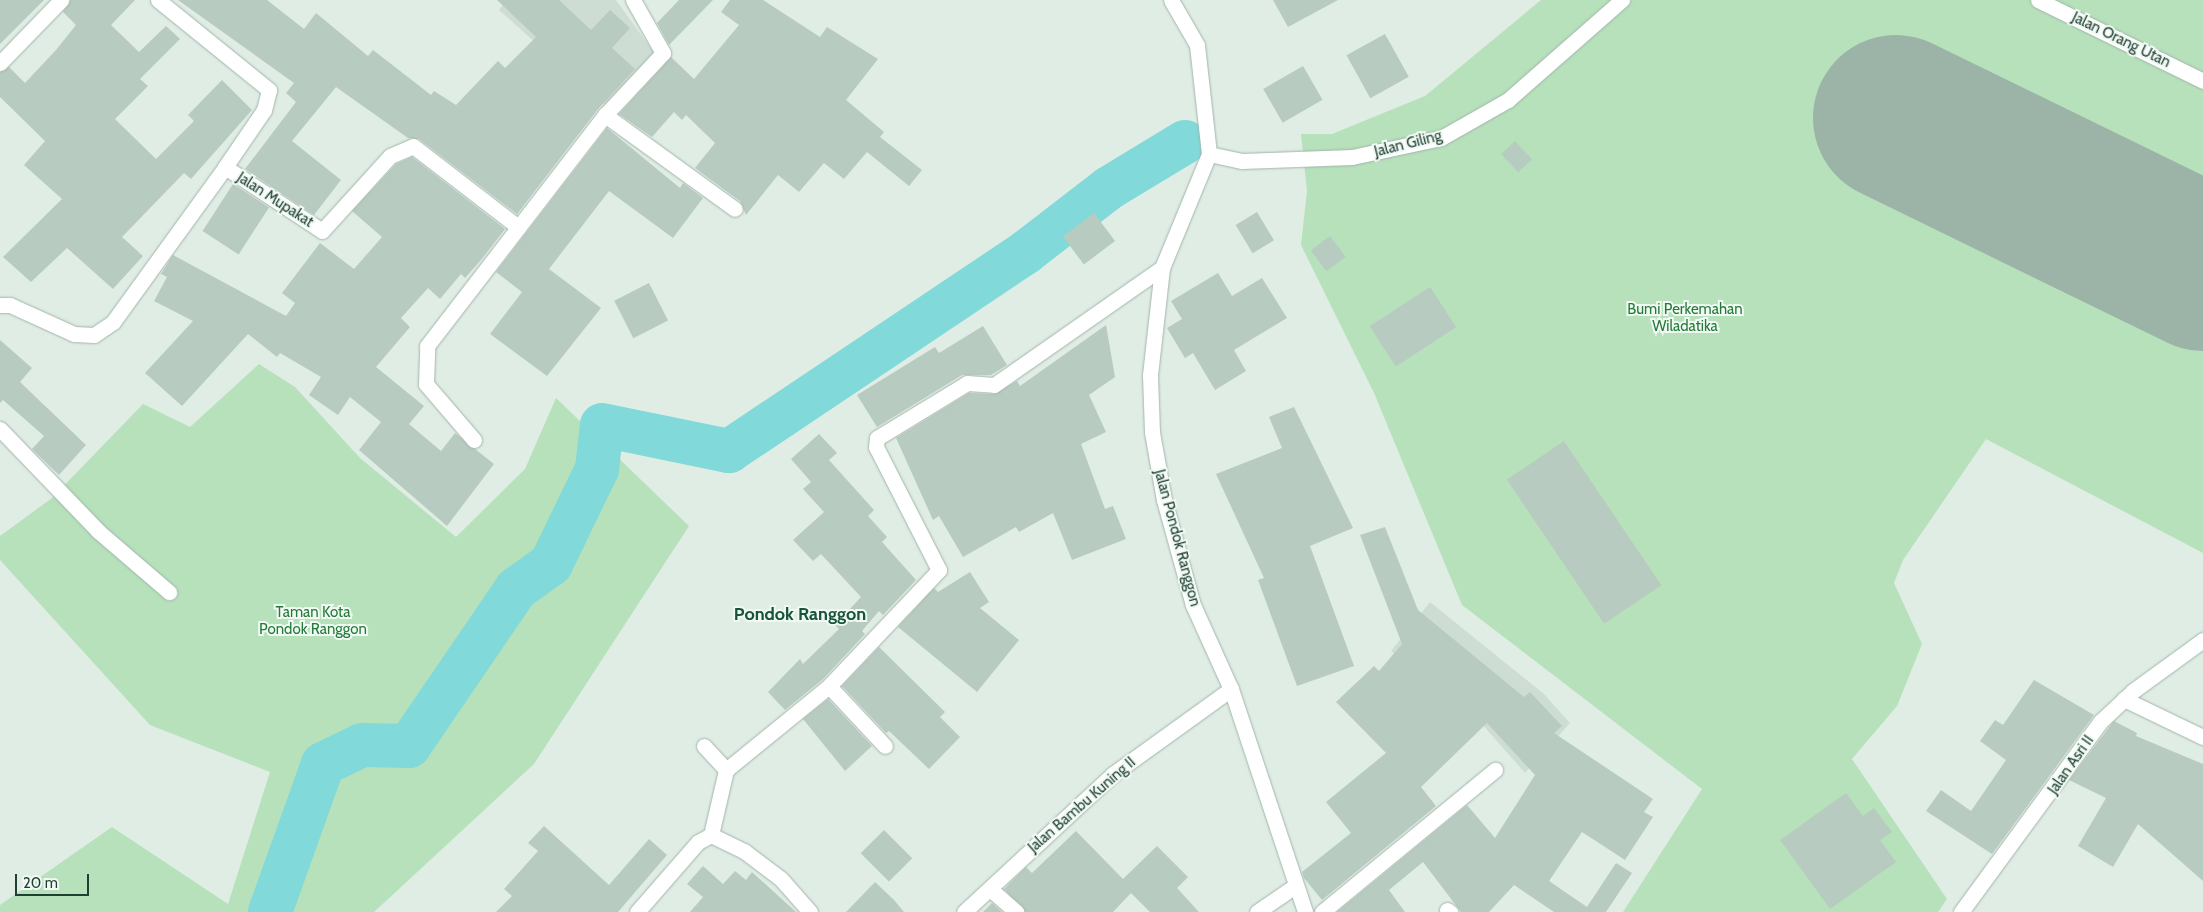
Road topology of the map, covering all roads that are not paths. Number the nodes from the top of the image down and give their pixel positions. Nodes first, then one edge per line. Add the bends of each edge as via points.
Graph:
1 (61, 0) edge
2 (158, 0) edge
3 (633, 0) edge
4 (1170, 0) edge
5 (1622, 0) edge
6 (2038, 0) edge
7 (0, 63) edge
8 (2203, 81) edge
9 (605, 115) junction
10 (1209, 154) junction
11 (225, 167) junction
12 (735, 209) dead end
13 (518, 227) junction
14 (1162, 268) junction
15 (0, 305) edge
16 (0, 429) edge
17 (474, 440) dead end
18 (169, 592) dead end
19 (2203, 640) edge
20 (829, 686) junction
21 (1232, 689) junction
22 (2124, 699) junction
23 (2203, 736) edge
24 (704, 746) dead end
25 (885, 746) dead end
26 (726, 770) junction
27 (1495, 770) dead end
28 (711, 835) junction
29 (1295, 886) junction
30 (990, 889) junction
31 (637, 912) edge
32 (810, 912) edge
33 (964, 912) edge
34 (1016, 912) edge
35 (1257, 912) edge
36 (1305, 912) edge
37 (1322, 912) edge
38 (1961, 912) edge

1 - 7 street
2 - 11 street via 269,90 264,110
3 - 9 street via 663,52
4 - 10 street via 1198,45
5 - 10 street, Jalan Giling via 1508,100 1441,138 1352,157 1242,161
6 - 8 street, Jalan Orang Utan
9 - 12 street
9 - 13 street
10 - 14 street, Jalan Pondok Ranggon
11 - 13 street, Jalan Mupakat via 322,231 390,156 413,146
11 - 15 street, Jalan Mupakat via 113,322 94,335 74,334
13 - 17 street via 427,346 426,384
14 - 20 street via 994,385 967,383 877,438 876,447 939,570
14 - 21 street, Jalan Pondok Ranggon via 1150,375 1152,432 1164,500 1193,605
16 - 18 street via 98,530
19 - 22 street, Jalan Asri II
20 - 25 street
20 - 26 street
21 - 29 street, Jalan Pondok Ranggon
21 - 30 street, Jalan Bambu Kuning II via 1113,774
22 - 23 street
22 - 38 street, Jalan Asri II via 2101,721
24 - 26 street
26 - 28 street
27 - 37 street
28 - 31 street via 698,842
28 - 32 street via 744,851 774,873
29 - 35 street
29 - 36 street, Jalan Pondok Ranggon
30 - 33 street, Jalan Bambu Kuning II
30 - 34 street

